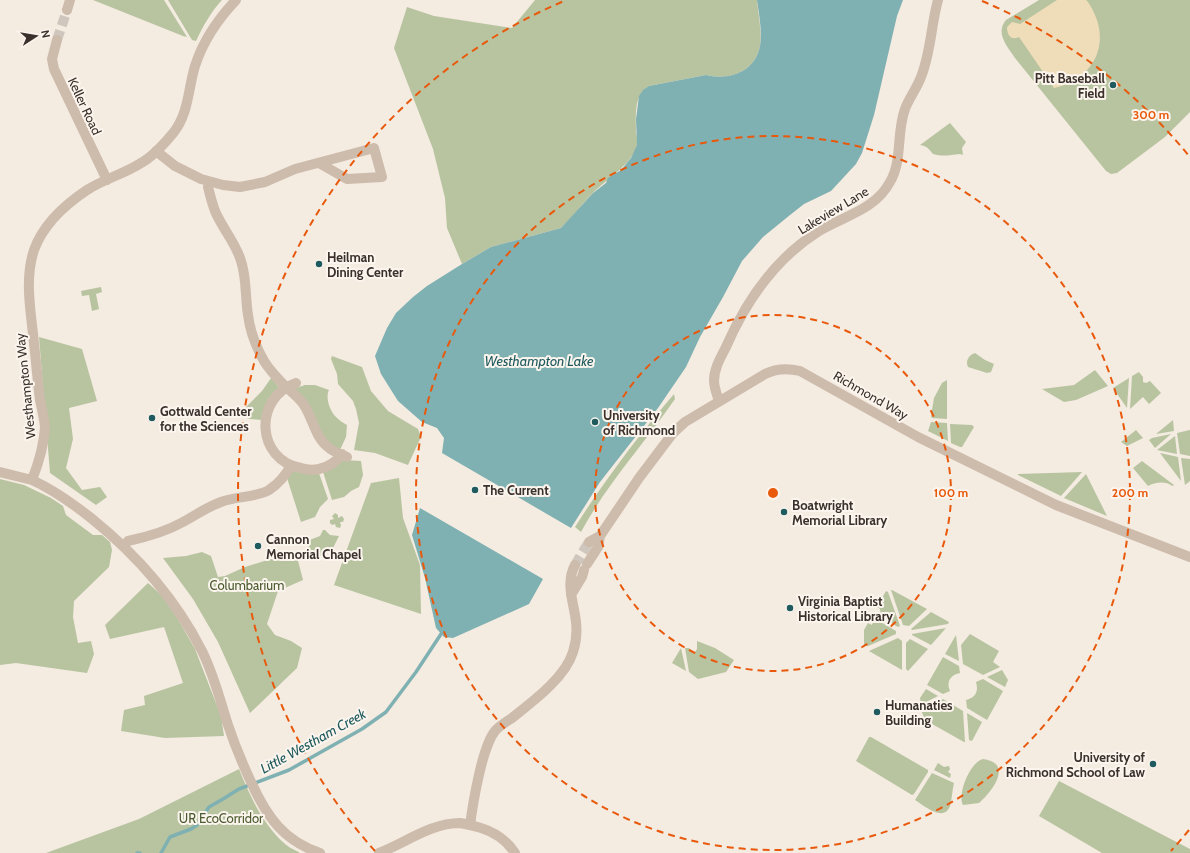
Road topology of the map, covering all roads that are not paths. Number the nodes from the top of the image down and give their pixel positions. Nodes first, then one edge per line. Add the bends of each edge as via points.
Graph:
1 (70, 0) edge
2 (236, 0) edge
3 (938, 0) edge
4 (67, 10) tunnel mouth
5 (57, 40) tunnel mouth
6 (156, 151) junction
7 (319, 163) junction
8 (106, 180) junction
9 (208, 187) dead end
10 (296, 383) dead end
11 (286, 387) junction
12 (719, 401) junction
13 (291, 465) junction
14 (0, 472) edge
15 (32, 480) junction
16 (128, 541) dead end
17 (1190, 557) edge
18 (470, 825) junction
19 (320, 853) edge
20 (379, 853) edge
21 (515, 853) edge

1 - 4 street
2 - 6 street, Westhampton Way via 210,32 194,68 182,118
3 - 12 street, Lakeview Lane via 932,37 921,76 905,109 900,128 898,159 891,181 873,203 820,231 796,249 777,266 757,290 732,332 716,369 714,381
5 - 8 street, Keller Road via 52,59 54,69
6 - 7 street via 190,174 232,186 251,186 295,169
6 - 8 street, Westhampton Way via 141,164
7 - 7 street via 374,148 382,177 347,179
8 - 15 street, Westhampton Way via 88,189 56,215 40,238 31,258 29,297 44,427 44,445
9 - 11 street via 215,211 241,261 246,286 247,314 254,341 272,373
10 - 11 street
11 - 13 street via 271,403 265,423 271,448
11 - 13 street via 297,396 309,412 323,443 344,455 336,462 314,470
12 - 17 street, Richmond Way via 774,370 787,368 800,371 918,437 1056,505
12 - 18 street, Richmond Way via 685,422 673,433 639,478 582,566 572,571 571,595 576,622 573,652 554,682 495,732 487,748
13 - 16 street via 284,476 268,491 217,503 174,527
14 - 15 street
15 - 19 street via 66,499 112,535 171,600 189,627 209,666 245,769 263,808 277,826 295,842
18 - 20 street via 439,826
18 - 21 street via 498,836

